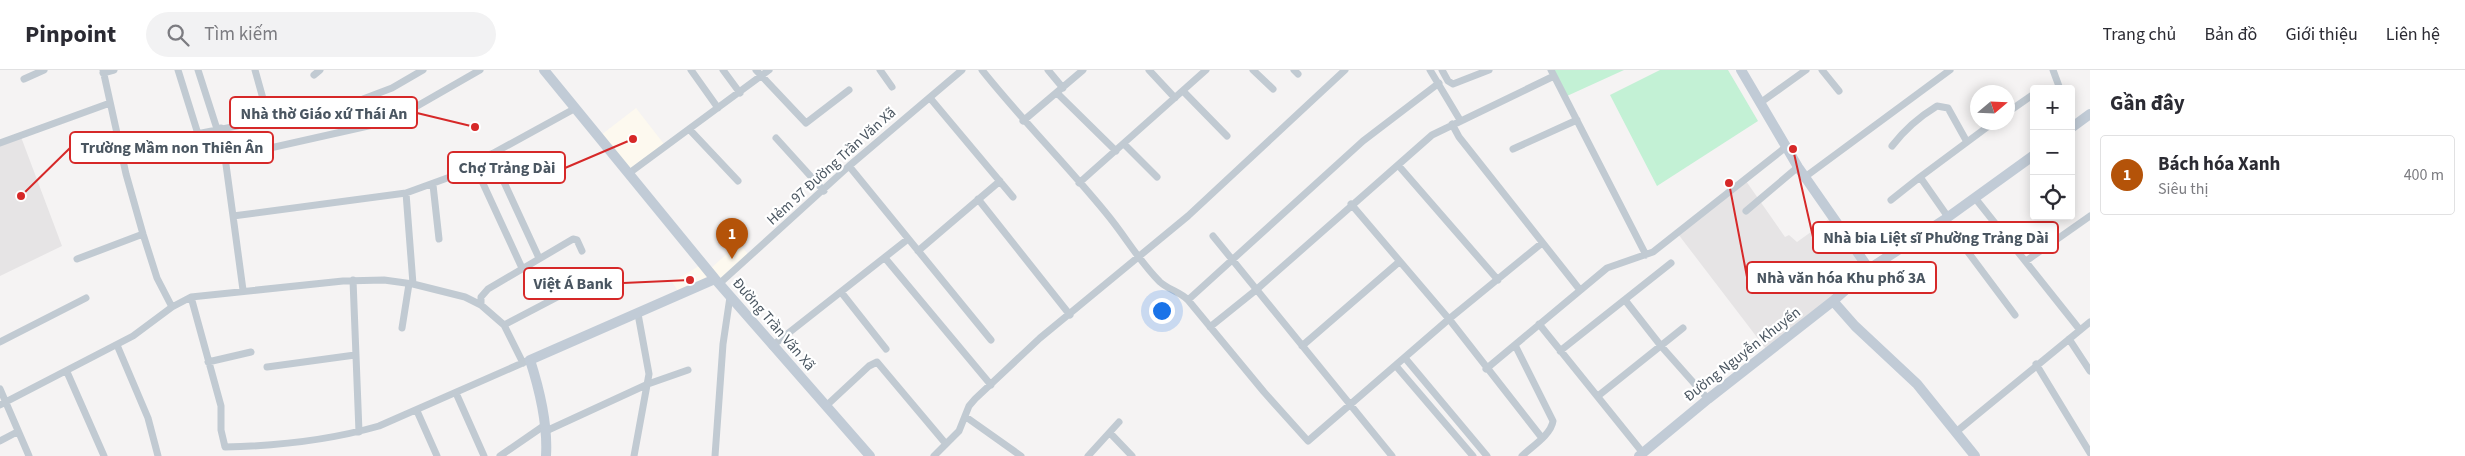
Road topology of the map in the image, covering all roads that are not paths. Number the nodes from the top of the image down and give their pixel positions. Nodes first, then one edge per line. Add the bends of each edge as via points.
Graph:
1 (44, 70) edge
2 (114, 70) edge
3 (178, 70) edge
4 (198, 70) edge
5 (255, 70) edge
6 (320, 70) edge
7 (423, 70) edge
8 (480, 70) edge
9 (544, 70) edge
10 (691, 70) edge
11 (723, 70) edge
12 (756, 70) edge
13 (769, 70) edge
14 (880, 70) edge
15 (961, 70) edge
16 (982, 70) edge
17 (1048, 70) edge
18 (1083, 70) edge
19 (1149, 70) edge
20 (1206, 70) edge
21 (1253, 70) edge
22 (1345, 70) edge
23 (1430, 70) edge
24 (1442, 70) edge
25 (1489, 70) edge
26 (1741, 70) edge
27 (1806, 70) edge
28 (1822, 70) edge
29 (1950, 70) edge
30 (2053, 70) edge
31 (103, 71) edge
32 (1553, 73) edge
33 (314, 75) dead end
34 (761, 77) junction
35 (24, 79) dead end
36 (1439, 83) junction
37 (2059, 85) edge
38 (892, 87) dead end
39 (1063, 88) junction
40 (1274, 89) dead end
41 (850, 90) dead end
42 (1183, 91) junction
43 (1839, 91) dead end
44 (740, 93) junction
45 (1057, 93) junction
46 (2030, 97) edge
47 (930, 98) junction
48 (1175, 98) junction
49 (364, 99) dead end
50 (110, 104) junction
51 (1760, 104) junction
52 (2015, 107) edge
53 (718, 108) junction
54 (574, 109) junction
55 (2090, 114) edge
56 (293, 115) dead end
57 (269, 120) junction
58 (1460, 120) junction
59 (1577, 120) junction
60 (1023, 121) junction
61 (2075, 122) edge
62 (1452, 124) junction
63 (219, 129) junction
64 (688, 130) junction
65 (1984, 130) edge
66 (198, 134) junction
67 (1227, 136) dead end
68 (776, 138) dead end
69 (1968, 142) junction
70 (0, 143) edge
71 (1124, 144) junction
72 (1892, 146) dead end
73 (1786, 148) junction
74 (120, 149) junction
75 (1513, 149) dead end
76 (1116, 151) junction
77 (491, 154) junction
78 (226, 158) junction
79 (2030, 158) edge
80 (474, 164) junction
81 (1398, 165) junction
82 (849, 166) junction
83 (1798, 167) junction
84 (628, 174) junction
85 (1157, 177) dead end
86 (1805, 177) junction
87 (1920, 177) junction
88 (738, 181) dead end
89 (1000, 181) junction
90 (1079, 183) junction
91 (433, 185) junction
92 (824, 191) junction
93 (406, 193) junction
94 (1013, 197) dead end
95 (1975, 198) junction
96 (978, 199) junction
97 (1891, 200) dead end
98 (1351, 204) junction
99 (1746, 211) dead end
100 (233, 216) junction
101 (2090, 216) edge
102 (1946, 219) junction
103 (143, 234) junction
104 (1213, 236) dead end
105 (439, 239) dead end
106 (908, 239) junction
107 (1542, 243) junction
108 (582, 251) dead end
109 (918, 251) junction
110 (1646, 255) junction
111 (538, 258) junction
112 (885, 258) junction
113 (1138, 258) junction
114 (77, 259) dead end
115 (1232, 261) junction
116 (2026, 261) junction
117 (1399, 262) junction
118 (1671, 263) dead end
119 (522, 268) junction
120 (1869, 269) junction
121 (353, 280) junction
122 (1498, 280) junction
123 (717, 282) junction
124 (411, 284) junction
125 (242, 290) junction
126 (1256, 290) junction
127 (1580, 290) junction
128 (567, 292) dead end
129 (841, 292) junction
130 (191, 297) junction
131 (730, 297) junction
132 (86, 298) dead end
133 (1188, 300) junction
134 (1625, 300) junction
135 (1834, 301) junction
136 (481, 305) junction
137 (172, 307) junction
138 (638, 314) junction
139 (1070, 315) junction
140 (2015, 315) dead end
141 (1449, 319) junction
142 (2090, 322) edge
143 (1539, 324) junction
144 (504, 325) junction
145 (1210, 327) junction
146 (402, 328) dead end
147 (1683, 328) dead end
148 (2080, 330) junction
149 (2069, 338) junction
150 (991, 340) dead end
151 (0, 342) edge
152 (118, 345) junction
153 (1516, 345) junction
154 (772, 346) junction
155 (1302, 346) junction
156 (1661, 346) junction
157 (886, 349) dead end
158 (1560, 351) junction
159 (251, 352) dead end
160 (356, 356) junction
161 (1406, 358) junction
162 (208, 362) junction
163 (527, 362) junction
164 (2036, 364) junction
165 (1396, 366) junction
166 (267, 367) dead end
167 (1486, 369) junction
168 (688, 370) dead end
169 (2090, 371) edge
170 (68, 372) junction
171 (648, 384) junction
172 (990, 385) junction
173 (0, 389) edge
174 (456, 393) junction
175 (1598, 396) junction
176 (1708, 399) junction
177 (3, 403) edge
178 (1351, 405) junction
179 (826, 406) junction
180 (417, 411) junction
181 (966, 417) junction
182 (1119, 422) dead end
183 (545, 428) junction
184 (17, 432) junction
185 (359, 432) junction
186 (1956, 432) junction
187 (1110, 433) junction
188 (1542, 438) junction
189 (0, 441) edge
190 (946, 444) junction
191 (2090, 453) edge
192 (1641, 454) edge
193 (29, 456) edge
194 (104, 456) edge
195 (158, 456) edge
196 (437, 456) edge
197 (484, 456) edge
198 (500, 456) edge
199 (546, 456) edge
200 (634, 456) edge
201 (715, 456) edge
202 (870, 456) edge
203 (934, 456) edge
204 (1021, 456) edge
205 (1088, 456) edge
206 (1132, 456) edge
207 (1392, 456) edge
208 (1473, 456) edge
209 (1487, 456) edge
210 (1522, 456) edge
211 (1975, 456) edge

1 - 35 street
2 - 31 street
3 - 66 street
4 - 63 street
5 - 57 street
6 - 33 street
7 - 49 street
8 - 78 street via 405,113 377,124
9 - 54 street, Đường Trần Văn Xã
10 - 53 street
11 - 44 street
12 - 34 street
13 - 34 street
14 - 38 street
15 - 47 street, Hẻm 97 Đường Trần Văn Xã
16 - 60 street
17 - 39 street
18 - 39 street
19 - 48 street
20 - 42 street
21 - 40 street
22 - 113 street
23 - 36 street
24 - 25 street via 1453,84
26 - 51 street
27 - 51 street
28 - 43 street
29 - 86 street
30 - 37 street
31 - 50 street
32 - 58 street
32 - 59 street
34 - 41 street via 806,124
34 - 44 street
36 - 58 street
36 - 115 street via 1363,141
39 - 45 street
42 - 48 street
42 - 67 street
44 - 53 street
45 - 60 street
45 - 76 street
46 - 52 street
47 - 82 street, Hẻm 97 Đường Trần Văn Xã
47 - 89 street
48 - 71 street
50 - 70 street
50 - 74 street
51 - 73 street
53 - 64 street
54 - 77 street
54 - 84 street, Đường Trần Văn Xã
55 - 61 street
56 - 57 street
57 - 63 street
58 - 62 street
59 - 75 street
59 - 110 street
60 - 90 street
62 - 81 street via 1432,135
62 - 107 street
63 - 66 street
63 - 78 street
64 - 84 street
64 - 88 street
65 - 69 street
66 - 74 street
68 - 92 street
69 - 72 street via 1948,108 1937,106 1905,129
69 - 87 street
71 - 76 street
71 - 85 street
73 - 83 street
73 - 110 street
74 - 103 street
76 - 90 street
77 - 80 street
77 - 111 street
78 - 100 street
79 - 95 street, Đường Nguyễn Khuyến
80 - 91 street
80 - 119 street
81 - 98 street
81 - 122 street
82 - 92 street, Hẻm 97 Đường Trần Văn Xã
82 - 106 street
83 - 86 street
83 - 99 street
84 - 123 street, Đường Trần Văn Xã
86 - 120 street
87 - 97 street
87 - 102 street
89 - 94 street
89 - 96 street
90 - 113 street
91 - 93 street
91 - 105 street
92 - 123 street, Hẻm 97 Đường Trần Văn Xã
93 - 100 street
93 - 124 street
95 - 102 street, Đường Nguyễn Khuyến
95 - 116 street
96 - 109 street
96 - 139 street
98 - 117 street
98 - 126 street
100 - 125 street
101 - 116 street
102 - 120 street, Đường Nguyễn Khuyến
102 - 140 street
103 - 114 street
103 - 137 street via 157,278
104 - 115 street
106 - 109 street
106 - 112 street
107 - 122 street
107 - 127 street
108 - 111 street via 576,238
109 - 150 street
110 - 127 street via 1608,268
111 - 119 street
112 - 129 street
112 - 172 street
113 - 133 street via 1169,290 1182,294
113 - 139 street
115 - 126 street
115 - 133 street
116 - 148 street
117 - 141 street
117 - 155 street
118 - 134 street
119 - 136 street via 483,293
120 - 135 street, Đường Nguyễn Khuyến
121 - 124 street
121 - 125 street
121 - 160 street
122 - 141 street
123 - 131 street, Đường Trần Văn Xã
123 - 138 street
124 - 136 street
124 - 146 street
125 - 130 street
126 - 145 street
126 - 155 street
127 - 143 street
128 - 144 street
129 - 154 street
129 - 157 street
130 - 137 street
130 - 162 street
131 - 154 street, Đường Trần Văn Xã
131 - 201 street via 723,344
132 - 151 street
133 - 145 street
134 - 156 street
134 - 158 street
135 - 176 street, Đường Nguyễn Khuyến
135 - 186 street via 1855,326 1916,384
136 - 144 street
137 - 152 street
138 - 163 street
138 - 171 street via 648,362
139 - 172 street
141 - 161 street
141 - 167 street
142 - 148 street
143 - 153 street
143 - 158 street
144 - 163 street
145 - 178 street via 1308,441
147 - 156 street
148 - 149 street
149 - 164 street
149 - 169 street
152 - 170 street
152 - 195 street via 148,418
153 - 167 street
153 - 188 street via 1554,421
154 - 179 street, Đường Trần Văn Xã
155 - 178 street
156 - 175 street
156 - 176 street
158 - 175 street
159 - 162 street
160 - 166 street
160 - 185 street
161 - 165 street
161 - 209 street
162 - 185 street via 220,406 225,447
163 - 174 street
163 - 183 street via 540,397
164 - 186 street
164 - 191 street
165 - 178 street
165 - 208 street
167 - 188 street
168 - 171 street
170 - 177 street
170 - 194 street
171 - 183 street
171 - 200 street
172 - 181 street via 969,406
173 - 177 street
174 - 180 street
174 - 197 street
175 - 192 street
176 - 192 street, Đường Nguyễn Khuyến
177 - 184 street
178 - 207 street
179 - 190 street via 868,366 877,362
179 - 202 street, Đường Trần Văn Xã
180 - 185 street
180 - 196 street
181 - 190 street via 959,431
181 - 204 street
182 - 187 street
183 - 198 street
183 - 199 street
184 - 189 street
184 - 193 street
186 - 211 street
187 - 205 street
187 - 206 street
188 - 210 street
190 - 203 street

